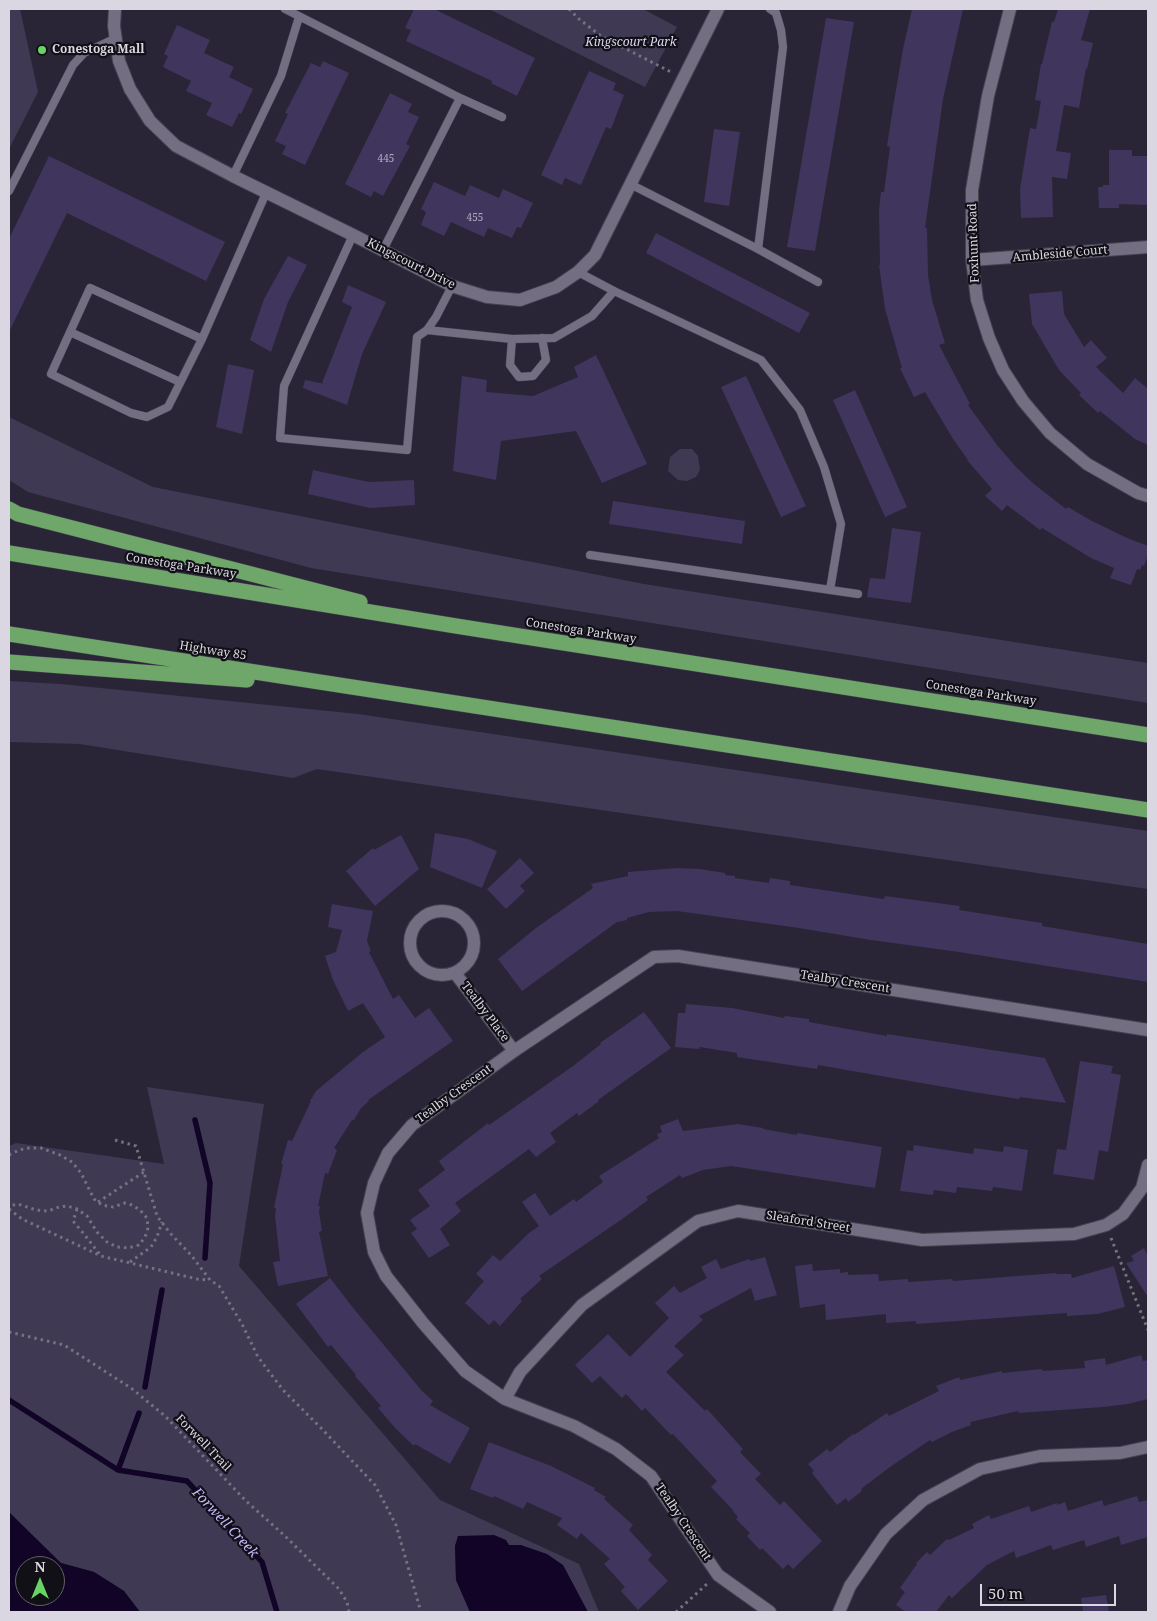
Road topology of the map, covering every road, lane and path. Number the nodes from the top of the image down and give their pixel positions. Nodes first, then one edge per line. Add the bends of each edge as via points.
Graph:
1 (115, 9) edge
2 (285, 9) edge
3 (569, 9) edge
4 (718, 9) edge
5 (770, 9) edge
6 (1010, 9) edge
7 (299, 17) junction
8 (116, 38) junction
9 (682, 78) junction
10 (460, 98) junction
11 (502, 118) dead end
12 (233, 176) junction
13 (630, 184) junction
14 (9, 191) edge
15 (266, 193) junction
16 (353, 235) junction
17 (1148, 247) edge
18 (758, 249) junction
19 (383, 250) junction
20 (972, 260) junction
21 (578, 272) junction
22 (818, 282) dead end
23 (452, 286) junction
24 (614, 291) junction
25 (427, 330) junction
26 (70, 332) junction
27 (202, 338) junction
28 (542, 338) junction
29 (512, 339) junction
30 (180, 382) junction
31 (1148, 496) edge
32 (9, 509) edge
33 (9, 553) edge
34 (590, 555) dead end
35 (830, 590) junction
36 (858, 594) dead end
37 (456, 626) junction
38 (9, 634) edge
39 (9, 662) edge
40 (364, 689) junction
41 (1148, 735) edge
42 (1148, 810) edge
43 (455, 973) junction
44 (1148, 1030) edge
45 (514, 1050) junction
46 (115, 1140) dead end
47 (9, 1155) edge
48 (1148, 1164) edge
49 (144, 1172) junction
50 (98, 1202) junction
51 (9, 1208) edge
52 (77, 1209) junction
53 (162, 1222) junction
54 (1106, 1225) junction
55 (101, 1256) junction
56 (130, 1263) junction
57 (210, 1280) junction
58 (1148, 1330) edge
59 (9, 1332) edge
60 (505, 1399) junction
61 (1148, 1446) edge
62 (718, 1575) junction
63 (349, 1612) edge
64 (421, 1612) edge
65 (676, 1612) edge
66 (770, 1612) edge
67 (839, 1612) edge

1 - 8 street, Kingscourt Drive
2 - 7 lane
3 - 9 path via 601,36
4 - 9 street, Kingscourt Drive
5 - 18 lane via 776,12 782,47
6 - 20 street, Foxhunt Road via 988,96 972,190
7 - 10 lane
7 - 12 lane via 281,76
8 - 12 street, Kingscourt Drive via 119,61 130,88 150,121 176,146
8 - 14 lane via 84,53 73,65
9 - 13 street, Kingscourt Drive
10 - 11 lane
10 - 19 lane
12 - 15 street, Kingscourt Drive
13 - 18 lane
13 - 21 street, Kingscourt Drive via 595,255
15 - 16 street, Kingscourt Drive
15 - 27 lane
16 - 19 street, Kingscourt Drive
16 - 25 lane via 284,386 280,438 407,450 417,337
17 - 20 street, Ambleside Court
18 - 22 lane
19 - 23 street, Kingscourt Drive
20 - 31 street, Foxhunt Road via 977,300 989,338 1003,370 1023,401 1050,433 1087,464
21 - 23 street, Kingscourt Drive via 556,287 520,300 488,298
21 - 24 lane
23 - 25 lane
24 - 28 lane via 592,316 554,338
24 - 35 lane via 761,360 800,410 824,467 841,524
25 - 29 lane
26 - 27 lane via 90,288
26 - 30 lane
26 - 30 lane via 51,374 131,413 146,417 168,407
27 - 30 lane
28 - 29 lane
28 - 29 lane via 546,360 533,376 519,377 510,365
32 - 37 highway
33 - 37 highway, Conestoga Parkway
34 - 35 lane
35 - 36 lane
37 - 41 highway, Conestoga Parkway
38 - 40 highway, Highway 85
39 - 40 highway
40 - 42 highway
43 - 43 street, Tealby Place via 444,976 430,974 412,958 410,935 415,925 433,912 454,913 470,927 473,935 471,958 464,968
43 - 45 street, Tealby Place
44 - 45 street, Tealby Crescent via 678,956 654,957
45 - 60 street, Tealby Crescent via 412,1125 388,1153 374,1183 367,1213 374,1252 386,1276 465,1371
46 - 49 path via 136,1146
47 - 50 path via 19,1150 41,1148 60,1155 81,1173
48 - 54 street, Sleaford Street via 1142,1188 1123,1214
49 - 50 path
49 - 53 path via 157,1216
50 - 52 path via 113,1207 125,1203 140,1210 147,1218 148,1228 139,1245 117,1247 107,1242 87,1216
51 - 52 path via 18,1204 36,1210 48,1211 67,1206
51 - 55 path via 30,1223
52 - 55 path via 73,1222
53 - 56 path via 158,1238 151,1247
53 - 57 path
54 - 58 path
54 - 60 street, Sleaford Street via 1074,1234 922,1240 738,1211 698,1222 582,1305 520,1372
55 - 56 path
56 - 57 path
57 - 64 path via 219,1286 258,1357 283,1390 375,1485 396,1525
59 - 63 path, Forwell Trail via 64,1345 131,1388 164,1416 246,1501 340,1589
60 - 62 street, Tealby Crescent via 574,1426 616,1449 651,1476
61 - 67 street via 1120,1453 1040,1456 980,1469 923,1500 886,1534 850,1586
62 - 65 path
62 - 66 street, Tealby Crescent

